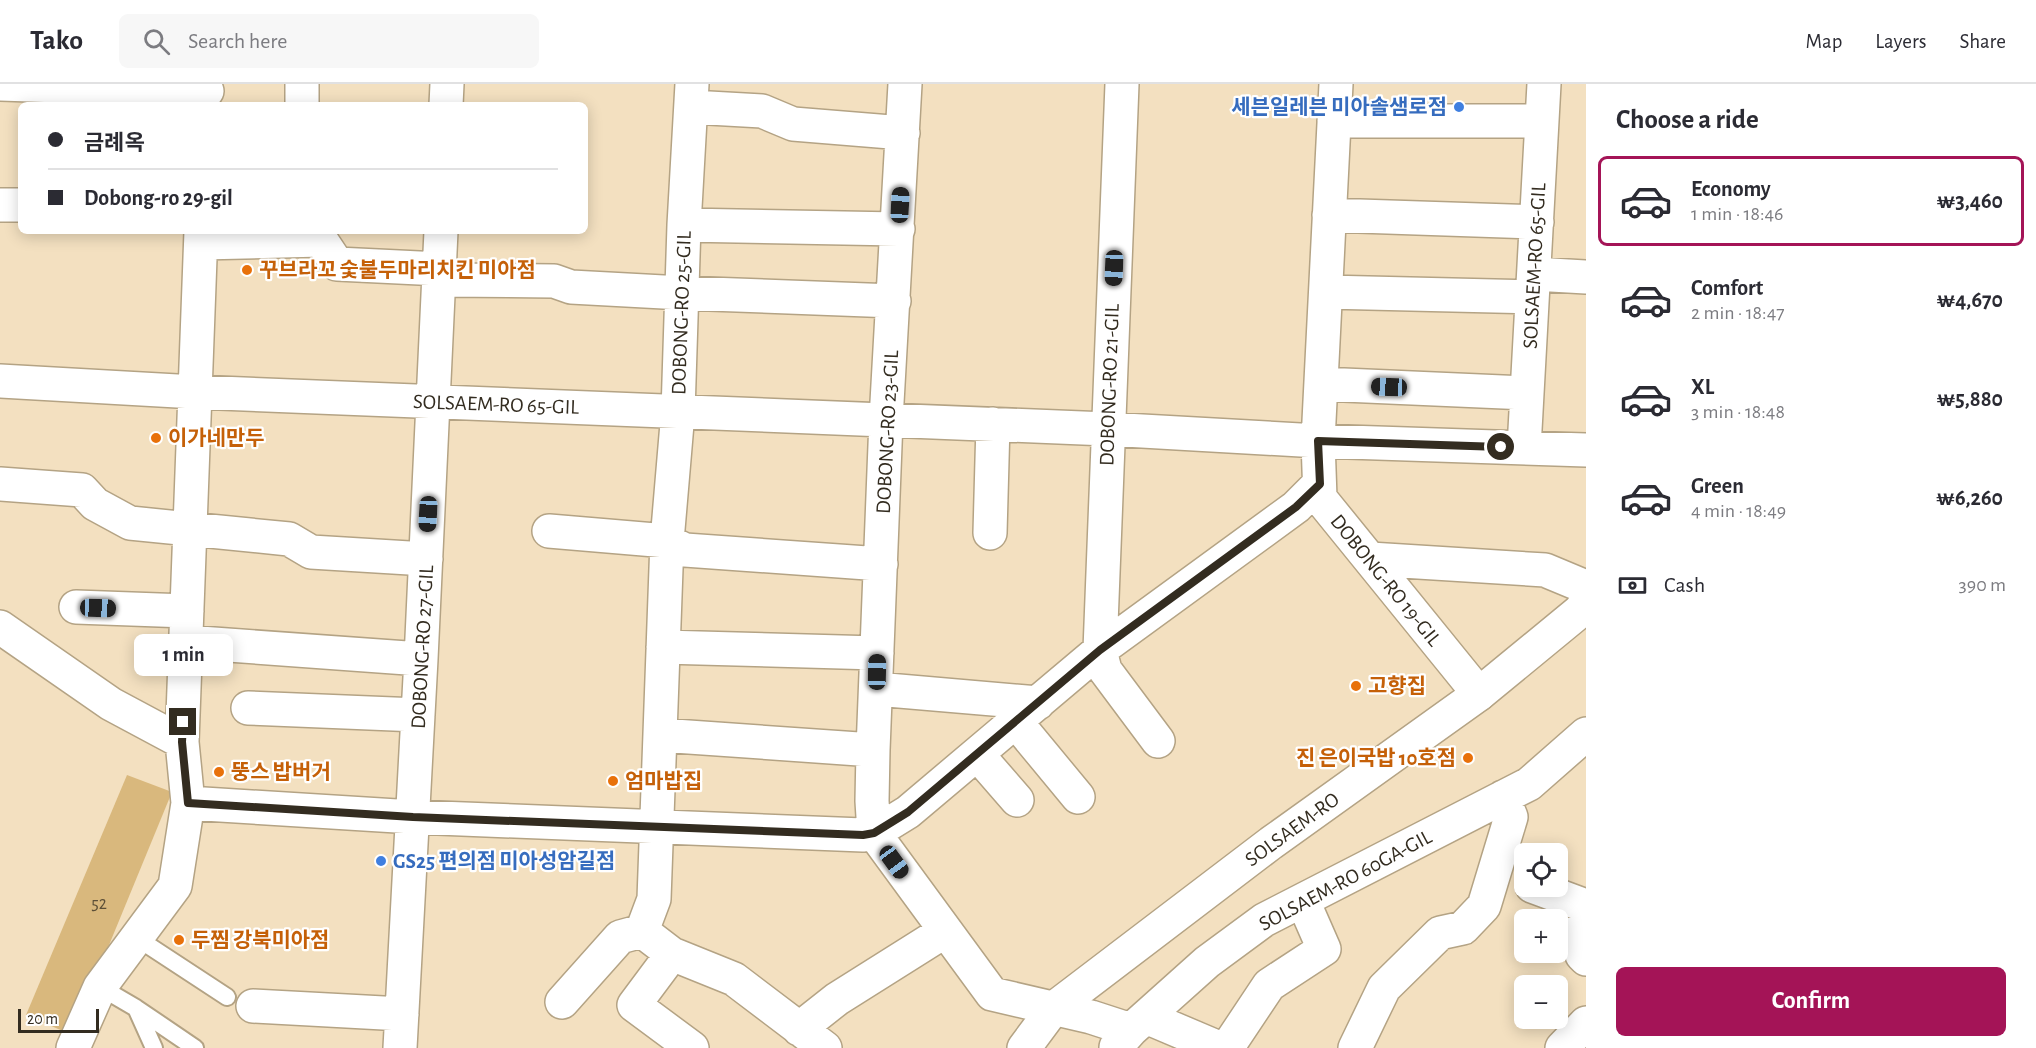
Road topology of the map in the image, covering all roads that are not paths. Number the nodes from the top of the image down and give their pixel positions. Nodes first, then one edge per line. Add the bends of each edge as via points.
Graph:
1 (0, 84) edge
2 (302, 84) edge
3 (447, 84) edge
4 (905, 84) edge
5 (1122, 84) edge
6 (1336, 84) edge
7 (1544, 84) edge
8 (206, 93) edge
9 (692, 95) edge
10 (302, 102) edge
11 (446, 102) edge
12 (1334, 121) junction
13 (1542, 121) junction
14 (903, 133) junction
15 (0, 205) edge
16 (18, 206) edge
17 (1329, 215) junction
18 (1537, 222) junction
19 (684, 225) junction
20 (898, 229) junction
21 (441, 234) edge
22 (201, 237) edge
23 (439, 275) junction
24 (1586, 277) edge
25 (1533, 285) junction
26 (1326, 292) junction
27 (682, 294) junction
28 (894, 301) junction
29 (0, 381) edge
30 (1321, 384) junction
31 (195, 392) junction
32 (1527, 393) junction
33 (434, 401) junction
34 (678, 412) junction
35 (886, 420) junction
36 (993, 424) junction
37 (1107, 429) junction
38 (1318, 441) junction
39 (1524, 448) junction
40 (1586, 450) edge
41 (0, 484) edge
42 (1320, 484) junction
43 (190, 530) junction
44 (549, 531) dead end
45 (990, 533) dead end
46 (667, 541) junction
47 (426, 559) junction
48 (1370, 559) junction
49 (881, 564) junction
50 (1586, 587) edge
51 (1586, 603) edge
52 (76, 607) dead end
53 (187, 626) junction
54 (0, 627) edge
55 (663, 647) junction
56 (1100, 650) junction
57 (877, 654) junction
58 (421, 659) junction
59 (876, 690) junction
60 (1479, 694) junction
61 (248, 708) dead end
62 (1027, 712) junction
63 (418, 715) junction
64 (1586, 734) edge
65 (660, 735) junction
66 (1158, 741) dead end
67 (182, 742) junction
68 (873, 750) junction
69 (977, 754) junction
70 (1078, 797) dead end
71 (1503, 797) junction
72 (1017, 800) dead end
73 (188, 803) junction
74 (413, 817) junction
75 (657, 826) junction
76 (874, 833) junction
77 (1509, 879) edge
78 (1562, 897) edge
79 (1303, 901) junction
80 (1586, 906) edge
81 (1586, 916) edge
82 (642, 931) junction
83 (945, 931) junction
84 (137, 938) junction
85 (672, 954) junction
86 (1586, 959) edge
87 (100, 987) junction
88 (240, 1002) joint
89 (562, 1002) dead end
90 (136, 1008) junction
91 (1053, 1009) junction
92 (402, 1014) junction
93 (1586, 1023) edge
94 (799, 1029) junction
95 (1131, 1031) edge
96 (73, 1048) edge
97 (154, 1048) edge
98 (195, 1048) edge
99 (400, 1048) edge
100 (692, 1048) edge
101 (825, 1048) edge
102 (1024, 1048) edge
103 (1219, 1048) edge
104 (1227, 1048) edge
105 (1355, 1048) edge
106 (1562, 1048) edge

1 - 8 street
2 - 10 street
3 - 11 street
4 - 14 street, DOBONG-RO 23-GIL
5 - 37 street, DOBONG-RO 21-GIL
6 - 12 street, DOBONG-RO 19-GIL
7 - 13 street, SOLSAEM-RO 65-GIL
9 - 14 street via 762,111 793,124
9 - 19 street, DOBONG-RO 25-GIL
12 - 13 street
12 - 17 street, DOBONG-RO 19-GIL
13 - 18 street, SOLSAEM-RO 65-GIL
14 - 20 street, DOBONG-RO 23-GIL
15 - 16 street
17 - 18 street
17 - 26 street, DOBONG-RO 19-GIL
18 - 25 street, SOLSAEM-RO 65-GIL
19 - 20 street
19 - 27 street, DOBONG-RO 25-GIL
20 - 28 street, DOBONG-RO 23-GIL
21 - 23 street, DOBONG-RO 27-GIL
22 - 23 street via 321,240 337,264
22 - 31 street
23 - 27 street
23 - 33 street, DOBONG-RO 27-GIL
24 - 25 street
25 - 26 street
25 - 32 street, SOLSAEM-RO 65-GIL
26 - 30 street, DOBONG-RO 19-GIL
27 - 28 street
27 - 34 street, DOBONG-RO 25-GIL
28 - 35 street, DOBONG-RO 23-GIL
29 - 31 street, SOLSAEM-RO 65-GIL
30 - 32 street
30 - 38 street, DOBONG-RO 19-GIL
31 - 33 street, SOLSAEM-RO 65-GIL
31 - 43 street
32 - 39 street, SOLSAEM-RO 65-GIL
33 - 34 street, SOLSAEM-RO 65-GIL
33 - 47 street, DOBONG-RO 27-GIL
34 - 35 street, SOLSAEM-RO 65-GIL
34 - 46 street, DOBONG-RO 25-GIL
35 - 36 street, SOLSAEM-RO 65-GIL
35 - 49 street, DOBONG-RO 23-GIL
36 - 37 street, SOLSAEM-RO 65-GIL
36 - 45 street
37 - 38 street, SOLSAEM-RO 65-GIL
37 - 56 street, DOBONG-RO 21-GIL
38 - 39 street, SOLSAEM-RO 65-GIL
38 - 42 street, DOBONG-RO 19-GIL
39 - 40 street, SOLSAEM-RO 65-GIL
41 - 43 street via 82,490 94,504 130,523
42 - 48 street, DOBONG-RO 19-GIL via 1320,498
42 - 56 street via 1296,507
43 - 47 street via 289,539 311,552
43 - 53 street
44 - 46 street
46 - 49 street via 685,550
46 - 55 street, DOBONG-RO 25-GIL
47 - 58 street, DOBONG-RO 27-GIL
48 - 50 street via 1545,570
48 - 60 street, DOBONG-RO 19-GIL
49 - 57 street, DOBONG-RO 23-GIL
51 - 60 street, SOLSAEM-RO
52 - 53 street
53 - 58 street
53 - 67 street
54 - 67 street via 111,704
55 - 57 street
55 - 65 street, DOBONG-RO 25-GIL
56 - 62 street
56 - 66 street via 1105,670
57 - 59 street, DOBONG-RO 23-GIL
58 - 63 street, DOBONG-RO 27-GIL
59 - 62 street
59 - 68 street, DOBONG-RO 23-GIL
60 - 91 street, SOLSAEM-RO via 1271,843
61 - 63 street
62 - 69 street
62 - 70 street
63 - 74 street, DOBONG-RO 27-GIL
64 - 71 street, SOLSAEM-RO 60GA-GIL via 1529,784
65 - 68 street
65 - 75 street, DOBONG-RO 25-GIL
67 - 73 street
68 - 76 street, DOBONG-RO 23-GIL
69 - 72 street
69 - 76 street via 908,812
71 - 77 street via 1511,817
71 - 79 street, SOLSAEM-RO 60GA-GIL
73 - 74 street
73 - 84 street via 175,886
74 - 75 street
74 - 92 street, DOBONG-RO 27-GIL
75 - 76 street
75 - 82 street, DOBONG-RO 25-GIL via 654,899
76 - 83 street
77 - 105 street via 1463,928 1440,933 1384,988
78 - 80 street
79 - 95 street, SOLSAEM-RO 60GA-GIL via 1264,920 1207,962
79 - 104 street via 1324,949 1269,985
81 - 86 street via 1582,955
82 - 85 street
82 - 89 street via 620,938
83 - 91 street via 992,994
83 - 94 street via 837,999
84 - 87 street
84 - 88 lane
85 - 94 street via 734,979
85 - 100 street via 634,1005
87 - 90 lane
87 - 96 street
88 - 92 street
90 - 97 lane
90 - 98 lane
91 - 95 street
91 - 102 street, SOLSAEM-RO
92 - 99 street, DOBONG-RO 27-GIL
93 - 106 street
94 - 101 street
95 - 103 street

